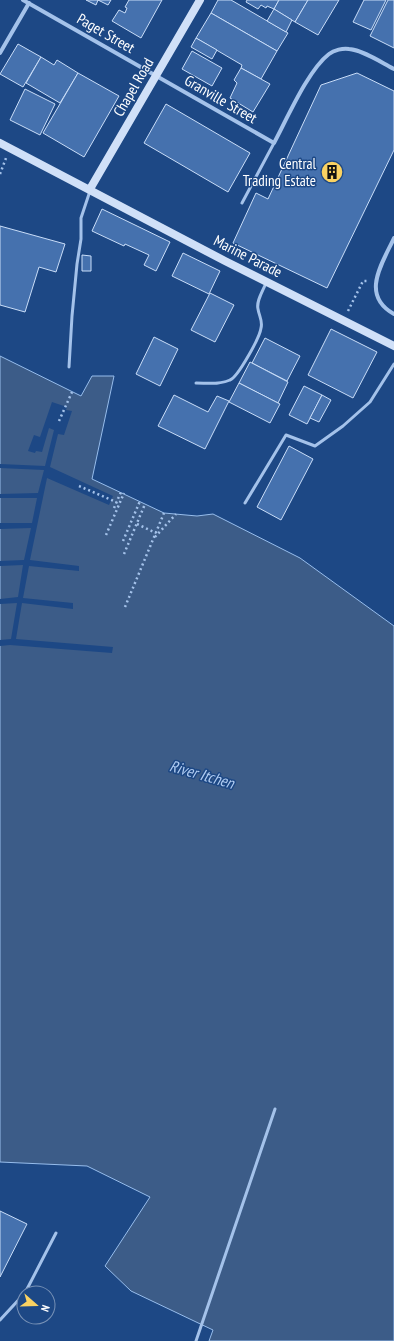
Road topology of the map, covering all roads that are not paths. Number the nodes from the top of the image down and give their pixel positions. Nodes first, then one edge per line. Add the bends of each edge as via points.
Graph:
1 (23, 0) edge
2 (200, 0) edge
3 (29, 4) junction
4 (0, 53) edge
5 (394, 69) edge
6 (156, 75) junction
7 (274, 143) junction
8 (0, 144) edge
9 (90, 189) junction
10 (242, 203) dead end
11 (394, 238) edge
12 (267, 282) junction
13 (394, 314) edge
14 (394, 346) edge
15 (394, 364) edge
16 (69, 367) dead end
17 (196, 383) dead end
18 (245, 503) dead end
19 (275, 1109) dead end
20 (56, 1233) dead end
21 (30, 1285) edge
22 (16, 1303) edge
23 (0, 1320) edge
24 (196, 1341) edge

1 - 3 street, Paget Street
2 - 6 main road, Chapel Road
3 - 4 street
3 - 6 street, Paget Street
5 - 7 street via 361,52 349,49 336,50 329,54 306,82
6 - 7 street, Granville Street
6 - 9 main road, Chapel Road
7 - 10 lane
8 - 9 main road, Marine Parade
9 - 12 main road, Marine Parade
9 - 16 lane via 81,218
11 - 13 street via 375,280 379,300 384,308
12 - 14 main road, Marine Parade
12 - 17 lane via 258,303 262,328 239,371 231,380 221,383
15 - 18 lane via 370,402 315,446 286,435
19 - 24 lane
20 - 21 lane
22 - 23 lane

